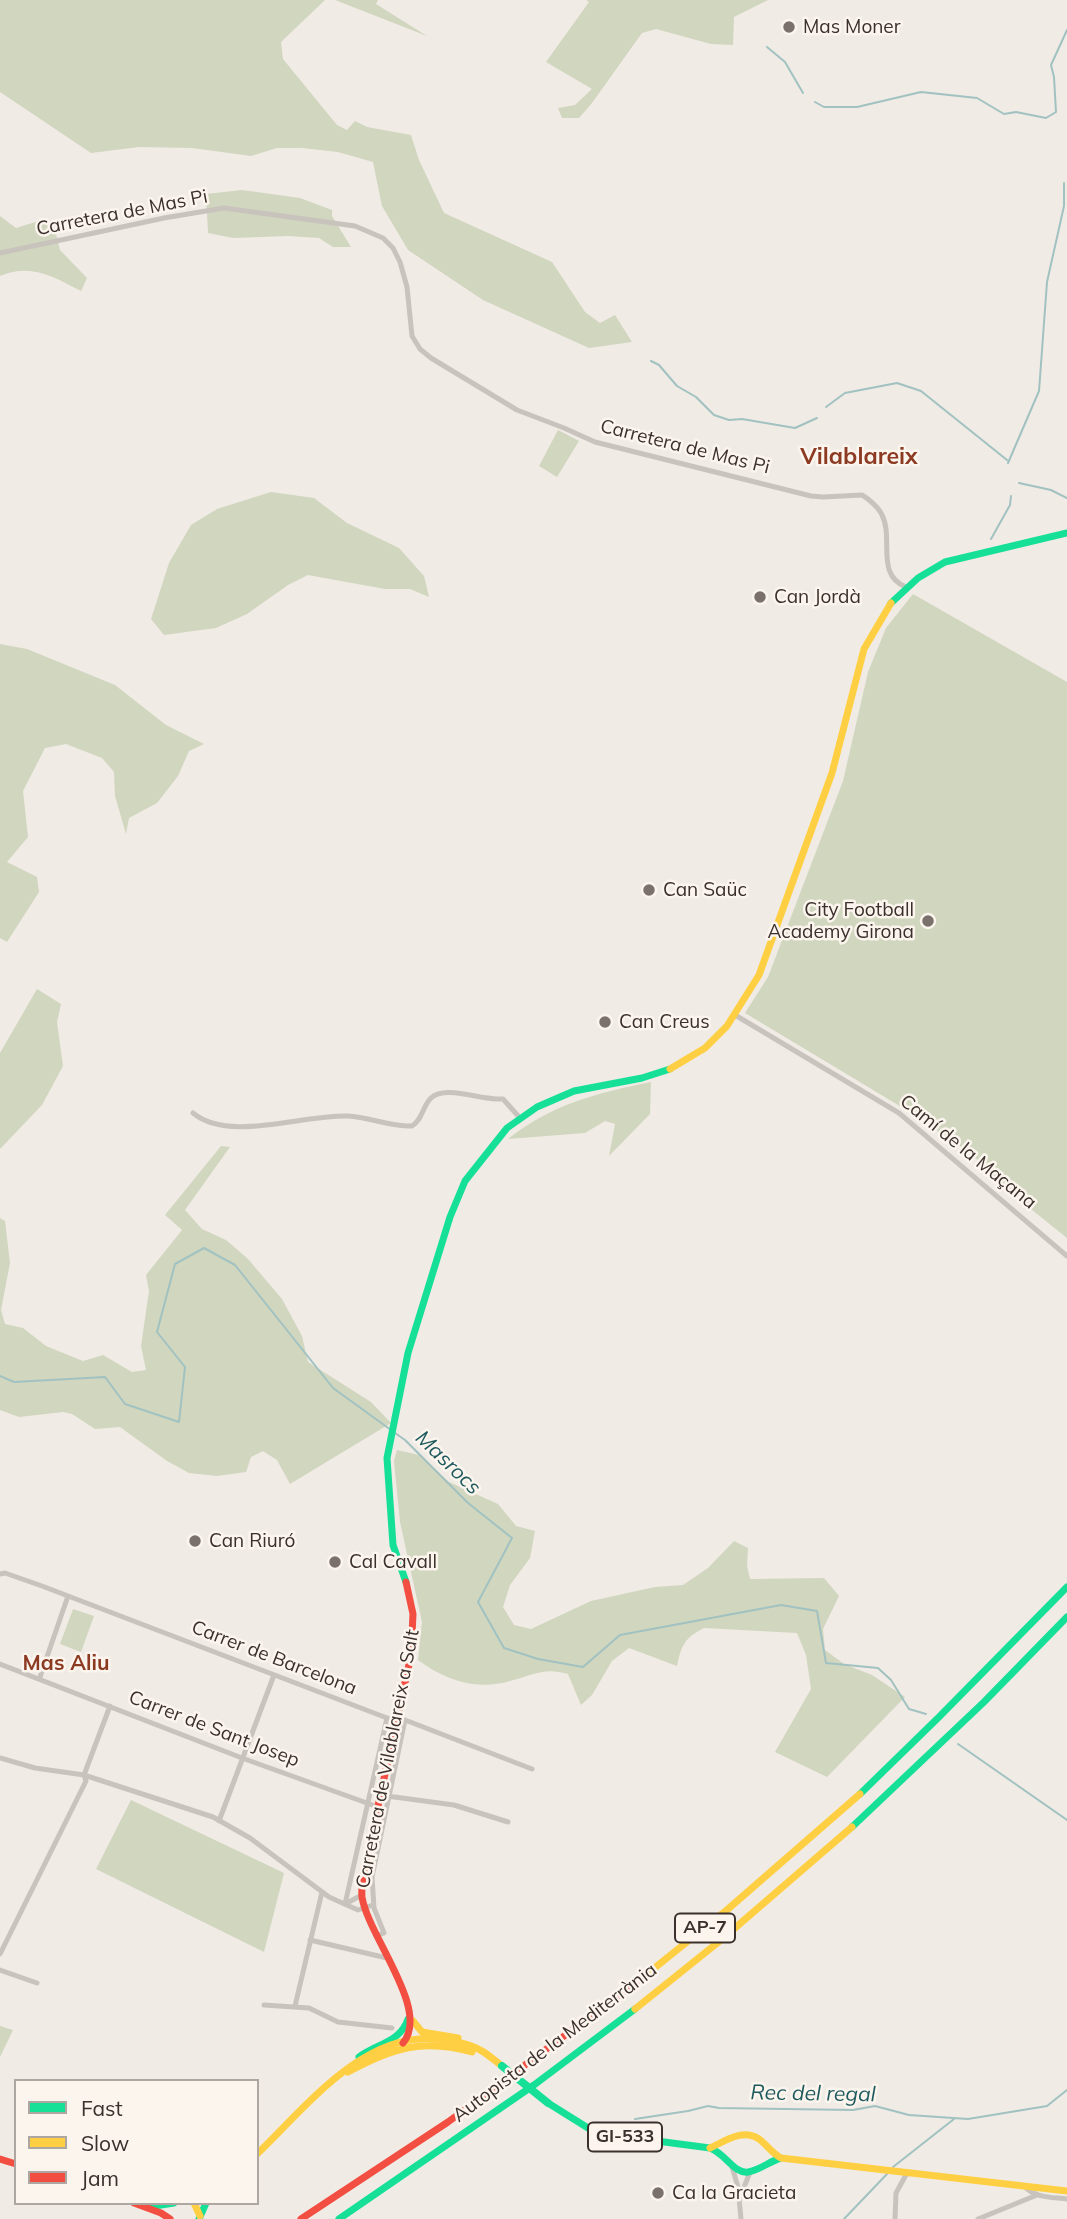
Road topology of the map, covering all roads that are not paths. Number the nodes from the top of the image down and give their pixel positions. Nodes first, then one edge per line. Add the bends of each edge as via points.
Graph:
1 (0, 253) edge
2 (1067, 533) edge
3 (906, 587) junction
4 (735, 1015) junction
5 (193, 1114) dead end
6 (520, 1118) junction
7 (1067, 1256) edge
8 (2, 1573) edge
9 (1067, 1587) edge
10 (68, 1596) junction
11 (1067, 1617) edge
12 (0, 1664) edge
13 (274, 1675) junction
14 (40, 1677) junction
15 (110, 1706) junction
16 (387, 1718) junction
17 (401, 1720) junction
18 (0, 1758) edge
19 (242, 1758) junction
20 (532, 1769) dead end
21 (84, 1775) junction
22 (380, 1796) junction
23 (390, 1797) junction
24 (373, 1806) junction
25 (219, 1821) junction
26 (508, 1822) dead end
27 (322, 1892) junction
28 (362, 1895) junction
29 (345, 1904) junction
30 (365, 1908) junction
31 (376, 1936) junction
32 (310, 1940) junction
33 (0, 1954) edge
34 (387, 1958) junction
35 (0, 1970) edge
36 (37, 1983) dead end
37 (264, 2005) dead end
38 (295, 2006) junction
39 (411, 2016) junction
40 (392, 2028) dead end
41 (407, 2039) junction
42 (480, 2050) junction
43 (369, 2060) junction
44 (356, 2061) junction
45 (498, 2063) junction
46 (340, 2077) junction
47 (731, 2139) junction
48 (764, 2146) junction
49 (710, 2148) junction
50 (259, 2152) edge
51 (726, 2157) junction
52 (781, 2158) junction
53 (760, 2165) junction
54 (732, 2167) junction
55 (750, 2172) junction
56 (902, 2172) junction
57 (1024, 2186) junction
58 (1064, 2189) edge
59 (1037, 2196) junction
60 (740, 2198) junction
61 (1067, 2199) edge
62 (140, 2205) edge
63 (160, 2205) edge
64 (145, 2207) junction
65 (170, 2219) edge
66 (301, 2219) edge
67 (339, 2219) edge
68 (741, 2219) edge
69 (895, 2219) edge
70 (978, 2219) edge

1 - 3 street, Carretera de Mas Pi via 224,208 355,226 383,238 393,248 407,287 412,336 431,358 517,410 595,443 811,496 862,495 882,514 889,572
2 - 3 main road, Carretera de Vilablareix a Salt via 956,558
3 - 4 main road, Carretera de Vilablareix a Salt via 882,614 864,649 832,773 805,853 759,975
4 - 6 main road, Carretera de Vilablareix a Salt via 705,1048 672,1068 574,1091
4 - 7 street, Camí de la Maçana via 899,1113
5 - 6 street via 210,1123 236,1126 347,1116 412,1126 431,1098 442,1092 503,1099
6 - 17 main road, Carretera de Vilablareix a Salt via 486,1149 456,1201 408,1353 391,1429 387,1458 390,1530 412,1604 414,1628
8 - 10 street, Carrer de Barcelona
9 - 66 main road, Autopista de la Mediterrània / AP-7 via 900,1756 723,1914 486,2096
10 - 13 street, Carrer de Barcelona
10 - 14 street
11 - 67 main road, Autopista de la Mediterrània / AP-7 via 876,1805 707,1953 494,2116
12 - 14 street, Carrer de Sant Josep
13 - 16 street, Carrer de Barcelona
13 - 19 street
14 - 15 street, Carrer de Sant Josep
15 - 19 street, Carrer de Sant Josep
15 - 21 street
16 - 17 street, Carrer de Barcelona
16 - 24 street
17 - 20 street, Carrer de Barcelona
17 - 22 main road, Carretera de Vilablareix a Salt
17 - 23 street
18 - 21 street
19 - 24 street, Carrer de Sant Josep
19 - 25 street
21 - 25 street
21 - 33 street via 86,1781
22 - 23 street
22 - 24 main road, Carretera de Vilablareix a Salt
23 - 26 street via 454,1805
23 - 30 street
24 - 28 main road, Carretera de Vilablareix a Salt
24 - 29 street
25 - 27 street via 250,1838
27 - 29 street
27 - 32 street
28 - 29 street
28 - 30 main road, Carretera de Vilablareix a Salt
29 - 30 street
30 - 31 main road, Carretera de Vilablareix a Salt
30 - 31 street via 384,1933
31 - 34 main road, Carretera de Vilablareix a Salt
32 - 34 street
32 - 38 street
34 - 39 main road, Carretera de Vilablareix a Salt
35 - 36 street
37 - 38 street
38 - 40 street via 338,2022
39 - 41 main road
39 - 42 main road via 422,2032 454,2037
39 - 44 main road via 400,2035
41 - 42 main road, GI-533 via 443,2039
41 - 43 main road
41 - 44 main road, GI-533
42 - 45 main road, GI-533
43 - 45 main road, GI-533 via 403,2047 434,2044 464,2049
43 - 46 main road, GI-533
44 - 46 main road, GI-533
45 - 49 main road, GI-533, bridge via 596,2133
46 - 50 main road, GI-533
47 - 48 main road via 749,2134
47 - 49 main road
47 - 51 main road
48 - 52 main road
48 - 53 main road
49 - 51 main road, GI-533
51 - 54 main road, GI-533
52 - 53 main road
52 - 56 main road
53 - 55 main road
54 - 55 main road
54 - 60 street
55 - 60 street
56 - 57 main road
56 - 69 street
57 - 58 main road
57 - 59 street
59 - 61 street
59 - 70 street
60 - 68 street
62 - 64 main road
63 - 64 main road
64 - 65 main road

